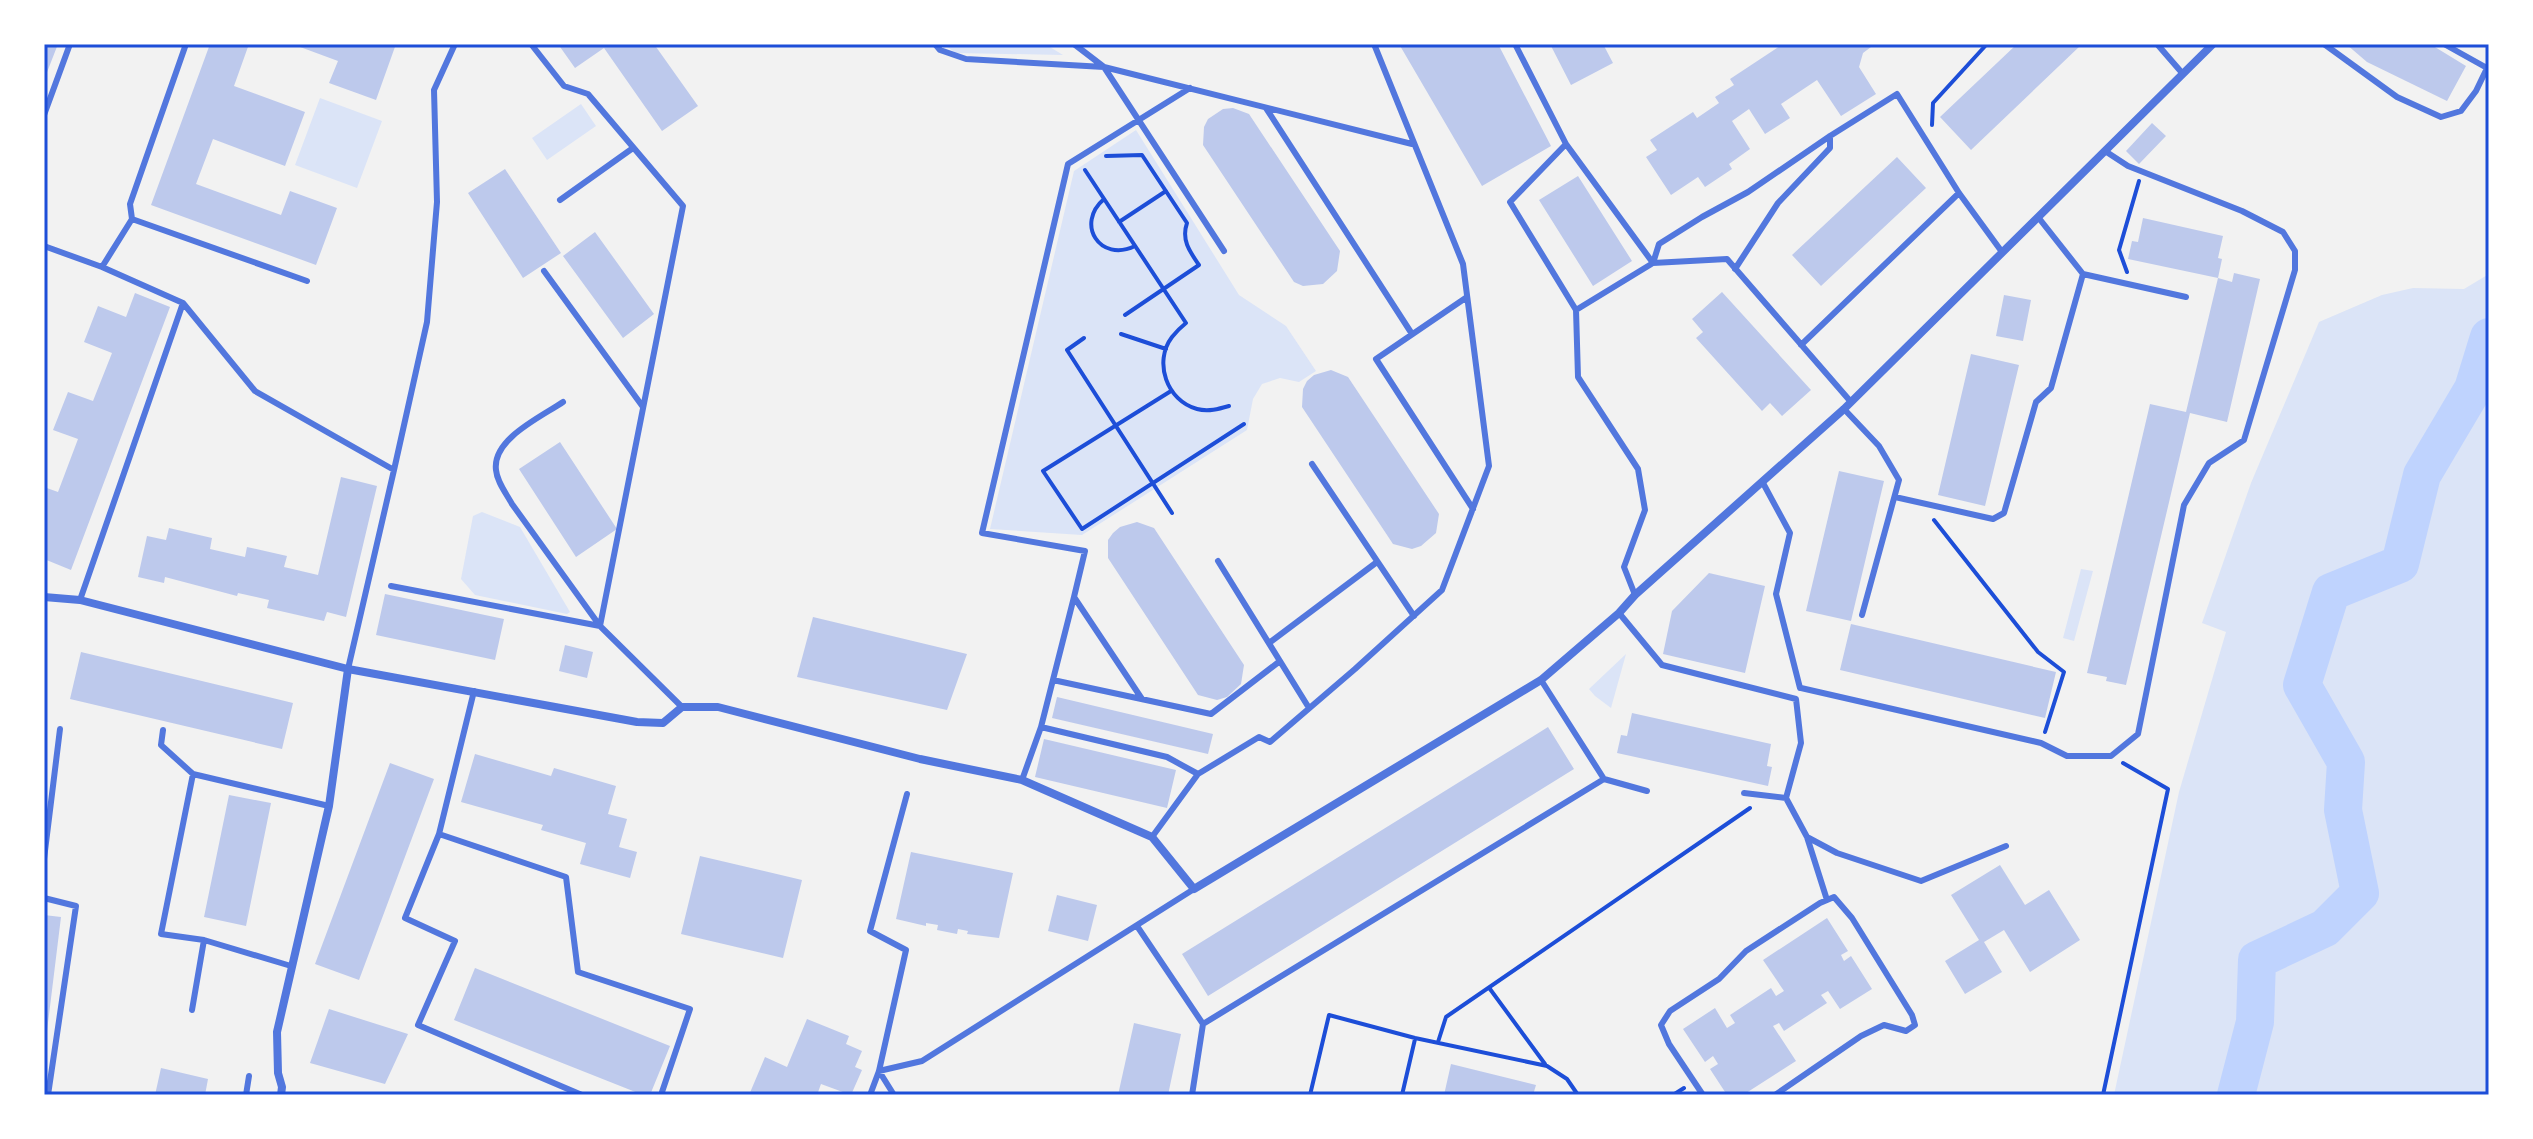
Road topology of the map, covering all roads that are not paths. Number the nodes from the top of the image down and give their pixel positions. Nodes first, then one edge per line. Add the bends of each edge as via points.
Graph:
1 (70, 44) edge
2 (186, 44) edge
3 (455, 44) edge
4 (531, 44) edge
5 (935, 44) edge
6 (1074, 44) edge
7 (1374, 44) edge
8 (1515, 44) edge
9 (2157, 44) edge
10 (2213, 44) edge
11 (2324, 44) edge
12 (2444, 44) edge
13 (2488, 66) edge
14 (1104, 67) junction
15 (2183, 74) junction
16 (1190, 88) junction
17 (1265, 107) junction
18 (44, 115) edge
19 (1139, 122) junction
20 (1830, 136) junction
21 (1412, 144) junction
22 (1566, 144) junction
23 (633, 148) junction
24 (2105, 151) junction
25 (1959, 193) junction
26 (560, 200) dead end
27 (2038, 217) junction
28 (132, 219) junction
29 (44, 246) edge
30 (1224, 251) dead end
31 (2002, 252) junction
32 (1653, 263) junction
33 (102, 267) junction
34 (1735, 269) junction
35 (544, 271) dead end
36 (2083, 274) junction
37 (307, 281) dead end
38 (1467, 297) junction
39 (2186, 297) dead end
40 (183, 303) junction
41 (1576, 310) junction
42 (1412, 334) junction
43 (1801, 345) junction
44 (563, 402) dead end
45 (1851, 402) junction
46 (643, 407) junction
47 (1844, 409) junction
48 (1312, 464) dead end
49 (394, 470) junction
50 (1763, 483) junction
51 (1895, 497) junction
52 (1473, 509) junction
53 (1218, 561) dead end
54 (1377, 562) junction
55 (391, 586) dead end
56 (1635, 595) junction
57 (44, 597) edge
58 (1074, 597) junction
59 (80, 600) junction
60 (1619, 613) junction
61 (1862, 615) dead end
62 (1414, 616) junction
63 (600, 626) junction
64 (1269, 643) junction
65 (1280, 661) junction
66 (348, 669) junction
67 (1053, 680) junction
68 (1541, 680) junction
69 (1801, 688) junction
70 (474, 691) junction
71 (1142, 699) junction
72 (1796, 699) junction
73 (682, 707) junction
74 (1309, 708) junction
75 (1041, 727) junction
76 (60, 729) dead end
77 (163, 730) dead end
78 (193, 774) junction
79 (1198, 774) junction
80 (1604, 779) junction
81 (1022, 780) junction
82 (1647, 791) dead end
83 (1744, 793) dead end
84 (907, 794) dead end
85 (1786, 798) junction
86 (329, 806) junction
87 (439, 834) junction
88 (1152, 837) junction
89 (1807, 837) junction
90 (2006, 846) dead end
91 (44, 859) edge
92 (1194, 889) junction
93 (44, 898) edge
94 (1827, 900) junction
95 (1137, 926) junction
96 (204, 940) junction
97 (291, 966) junction
98 (192, 1010) dead end
99 (1203, 1024) junction
100 (879, 1071) junction
101 (249, 1076) dead end
102 (48, 1095) edge
103 (246, 1095) edge
104 (281, 1095) edge
105 (582, 1095) edge
106 (661, 1095) edge
107 (870, 1095) edge
108 (894, 1095) edge
109 (1192, 1095) edge
110 (1703, 1095) edge
111 (1775, 1095) edge

1 - 18 lane
2 - 28 lane via 130,204
3 - 49 lane via 434,90 437,202 427,322
4 - 23 lane via 564,86 588,94
5 - 14 lane via 966,59
6 - 14 lane
7 - 21 lane
8 - 22 lane
9 - 15 lane
10 - 15 street
11 - 13 lane via 2397,97 2441,117 2461,111
12 - 13 lane
14 - 16 lane
14 - 19 lane
15 - 24 street
16 - 17 lane
16 - 19 lane
17 - 21 lane
17 - 42 lane
19 - 30 lane
19 - 58 lane via 1068,164 982,533 1085,551
20 - 25 lane via 1897,94
20 - 32 lane via 1659,244
20 - 34 lane via 1830,148 1778,203
21 - 38 lane via 1463,264
22 - 32 lane
22 - 41 lane via 1510,202
23 - 26 lane
23 - 46 lane via 683,206
24 - 27 street
24 - 69 lane via 2128,166 2283,232 2295,251 2295,270 2244,440 2209,463 2184,505 2138,734 2111,756 2067,756 2041,743
25 - 31 lane
25 - 43 lane
27 - 31 street
27 - 36 lane
28 - 33 lane
28 - 37 lane
29 - 33 lane
31 - 45 street
32 - 34 lane via 1727,259
32 - 41 lane
33 - 40 lane
34 - 43 lane
35 - 46 lane
36 - 39 lane
36 - 51 lane via 2051,388 2036,402 2004,513 1993,519
38 - 42 lane
38 - 52 lane via 1489,466
40 - 49 lane via 255,391
40 - 59 lane
41 - 56 lane via 1578,377 1638,469 1645,510 1624,567
42 - 52 lane via 1376,359
43 - 45 lane
44 - 63 lane via 509,438 495,468 512,504
45 - 47 street
46 - 63 lane
47 - 50 street
47 - 51 lane via 1879,446 1899,480
48 - 54 lane
49 - 66 lane
50 - 56 street
50 - 69 lane via 1790,533 1776,594
51 - 61 lane
52 - 62 lane via 1442,590
53 - 64 lane
54 - 62 lane
54 - 64 lane
55 - 63 lane
56 - 60 street
57 - 59 street
58 - 67 lane
58 - 71 lane
59 - 66 street
60 - 68 street
60 - 72 lane via 1662,665
62 - 74 lane
63 - 73 lane
64 - 65 lane
65 - 71 lane via 1211,714
65 - 74 lane
66 - 70 street
66 - 86 street
67 - 71 lane
67 - 75 lane
68 - 80 lane
68 - 92 street
69 - 72 lane
70 - 73 street via 637,722 663,723
70 - 87 lane
72 - 85 lane via 1801,743
73 - 81 street via 718,707
74 - 79 lane via 1270,742 1259,737
75 - 79 lane via 1167,757
75 - 81 lane
76 - 91 lane
77 - 78 lane via 161,745
78 - 86 lane
78 - 96 lane via 161,934
79 - 88 lane
80 - 82 lane
80 - 99 lane
81 - 88 street
83 - 85 lane
84 - 100 lane via 870,931 906,950
85 - 89 lane
86 - 97 street
87 - 105 lane via 405,918 455,941 418,1025
87 - 106 lane via 566,877 578,972 690,1009
88 - 92 street
89 - 90 lane via 1837,853 1921,881
89 - 94 lane
92 - 95 lane
93 - 102 lane via 76,906
94 - 110 lane via 1746,951 1719,979 1670,1011 1661,1025
94 - 111 lane via 1834,897 1852,918 1915,1025 1906,1031 1884,1025 1861,1036
95 - 99 lane
95 - 100 lane via 922,1061
96 - 97 lane
96 - 98 lane
97 - 104 street via 277,1032
99 - 109 lane
100 - 107 lane
100 - 108 lane
101 - 103 lane

